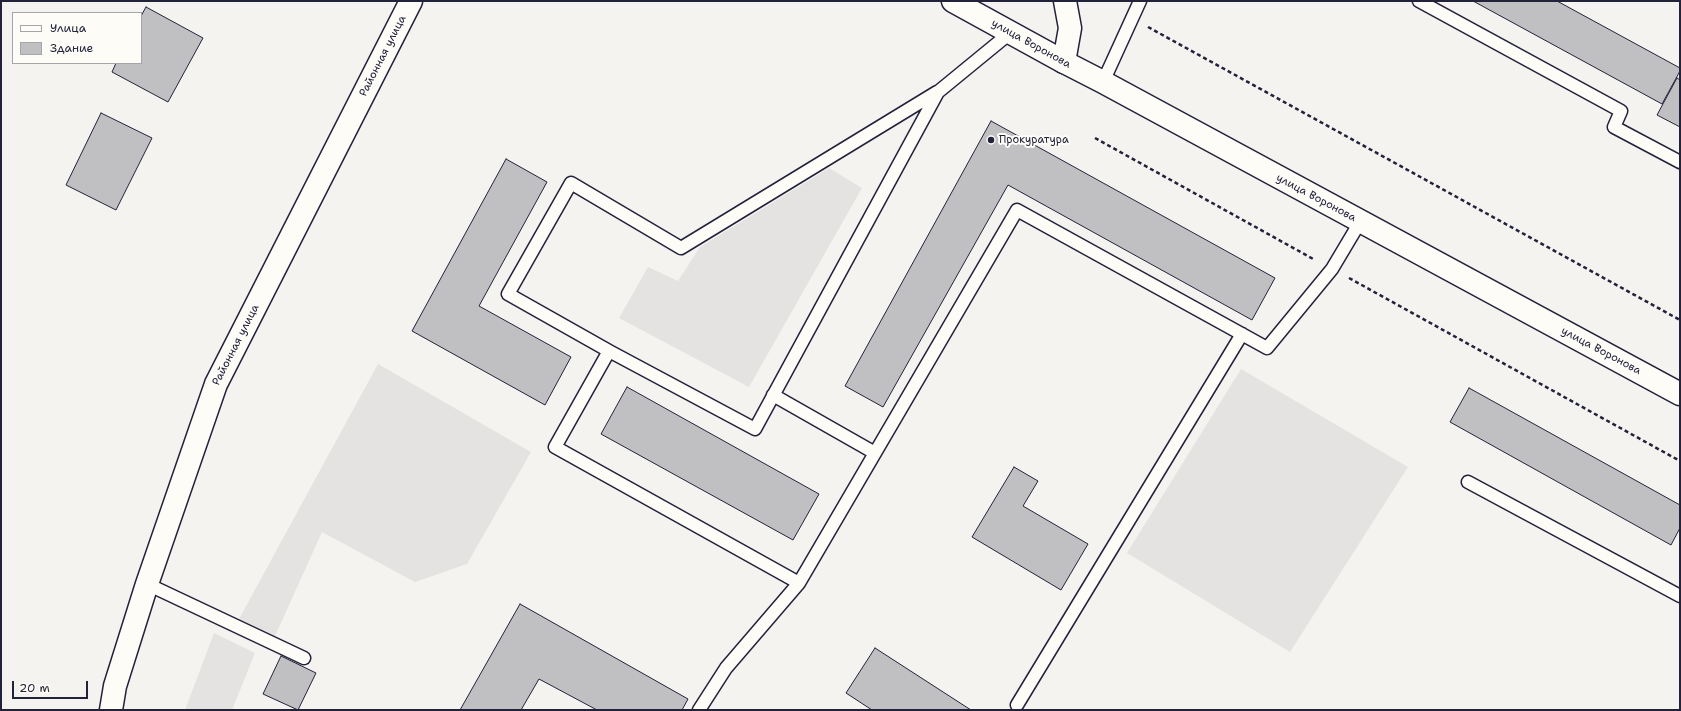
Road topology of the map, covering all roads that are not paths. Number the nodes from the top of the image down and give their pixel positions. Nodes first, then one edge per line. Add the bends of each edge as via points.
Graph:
1 (411, 1) edge
2 (953, 1) edge
3 (1065, 1) edge
4 (1140, 1) edge
5 (1419, 1) edge
6 (1010, 33) junction
7 (1064, 62) junction
8 (1103, 82) junction
9 (938, 92) junction
10 (1680, 162) edge
11 (1360, 222) junction
12 (1242, 334) junction
13 (609, 351) junction
14 (1680, 394) edge
15 (773, 395) junction
16 (875, 453) junction
17 (1468, 482) dead end
18 (799, 583) junction
19 (147, 584) junction
20 (1680, 596) edge
21 (304, 658) dead end
22 (1017, 705) dead end
23 (111, 710) edge
24 (699, 710) edge

1 - 19 street, Районная улица via 216,384
2 - 6 street, улица Воронова
3 - 7 street via 1070,28
4 - 8 lane
5 - 10 lane via 1621,111 1614,127
6 - 7 street, улица Воронова
6 - 9 lane
7 - 8 street, улица Воронова
8 - 11 street, улица Воронова
9 - 13 lane via 681,248 571,183 508,294
9 - 15 lane
11 - 12 lane via 1332,269 1267,348
11 - 14 street, улица Воронова
12 - 16 lane via 1017,210
12 - 22 lane
13 - 15 lane via 755,429
13 - 18 lane via 555,447
15 - 16 lane
16 - 18 lane
17 - 20 lane
18 - 24 lane via 726,668
19 - 21 lane
19 - 23 street, Районная улица via 115,686

